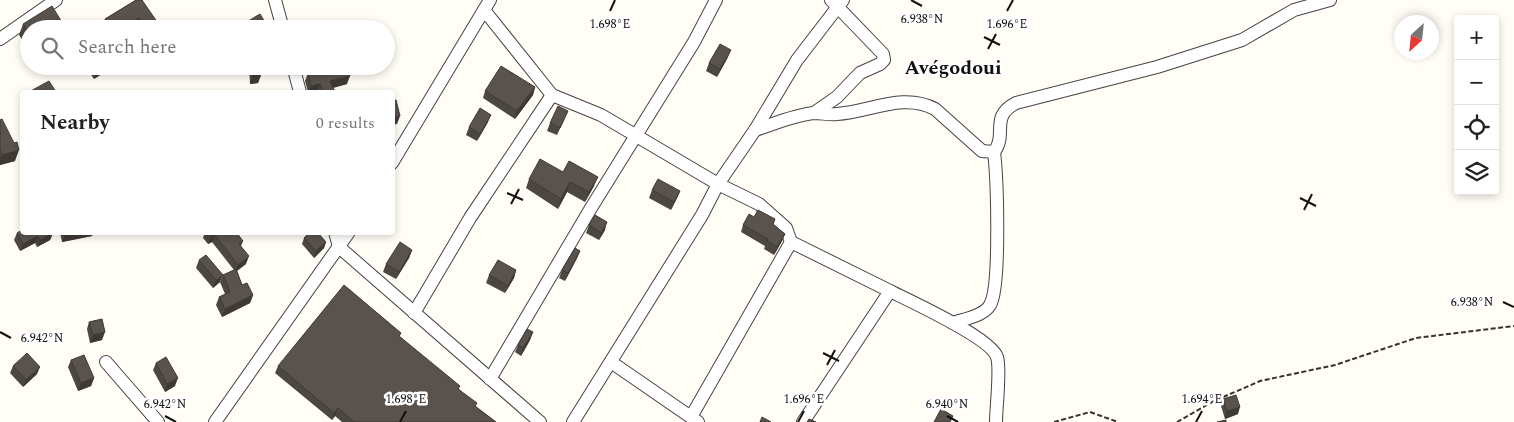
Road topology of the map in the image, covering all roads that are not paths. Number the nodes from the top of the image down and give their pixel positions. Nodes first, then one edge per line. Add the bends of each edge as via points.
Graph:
1 (56, 0) edge
2 (274, 0) edge
3 (716, 0) edge
4 (1330, 0) edge
5 (837, 2) edge
6 (487, 5) edge
7 (27, 20) edge
8 (280, 20) edge
9 (20, 25) edge
10 (0, 39) edge
11 (295, 75) edge
12 (299, 90) edge
13 (552, 94) junction
14 (814, 113) junction
15 (755, 130) junction
16 (636, 136) junction
17 (994, 152) junction
18 (395, 158) edge
19 (718, 184) junction
20 (336, 235) edge
21 (347, 235) edge
22 (791, 242) junction
23 (339, 247) junction
24 (890, 291) junction
25 (414, 313) junction
26 (953, 323) junction
27 (106, 362) dead end
28 (611, 362) junction
29 (490, 379) junction
30 (694, 420) edge
31 (158, 422) edge
32 (215, 422) edge
33 (540, 422) edge
34 (574, 422) edge
35 (803, 422) edge
36 (996, 422) edge

1 - 7 street
2 - 8 street
3 - 16 street
4 - 17 street via 1294,10 1242,40 1157,67 1016,104 1001,116 1000,140
5 - 14 street via 883,54 884,60 860,73 837,97
5 - 15 street
6 - 13 street
6 - 18 street
9 - 10 street
11 - 12 street
13 - 16 street via 601,115
13 - 25 street via 470,218
14 - 15 street
14 - 17 street via 838,114 894,102 926,104 950,120 982,151
15 - 19 street
16 - 19 street
16 - 29 street
17 - 26 street via 997,178 992,298 985,310
19 - 22 street via 759,204 786,228
19 - 28 street
20 - 23 street
21 - 23 street
22 - 24 street
22 - 30 street
23 - 25 street
23 - 32 street
24 - 26 street
24 - 35 street
25 - 29 street
26 - 36 street via 996,354 999,365
27 - 31 street
28 - 30 street
28 - 34 street
29 - 33 street

